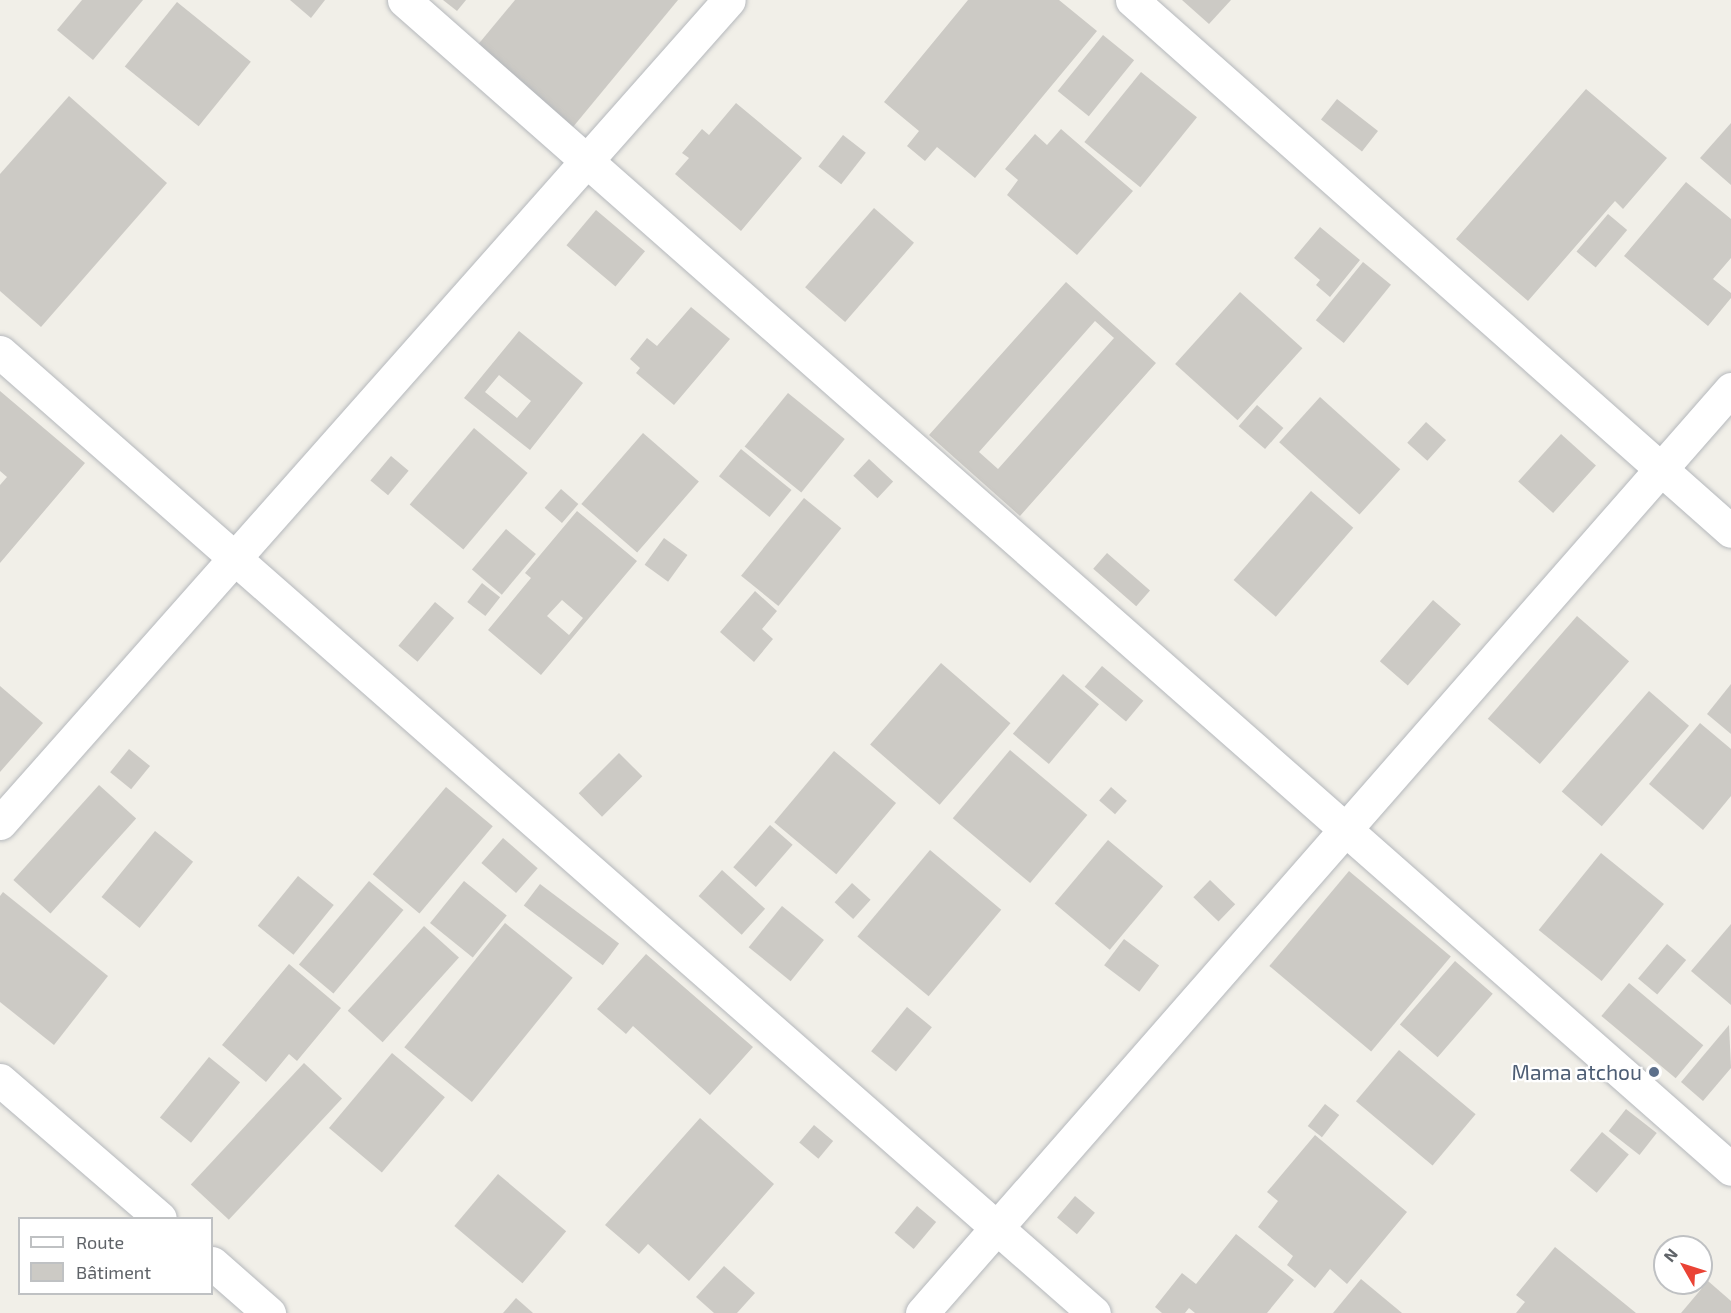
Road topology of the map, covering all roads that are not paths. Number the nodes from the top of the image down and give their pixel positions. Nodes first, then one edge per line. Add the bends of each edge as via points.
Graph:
1 (404, 0) edge
2 (729, 0) edge
3 (1132, 0) edge
4 (587, 161) junction
5 (0, 352) edge
6 (1731, 388) edge
7 (1661, 469) junction
8 (1731, 531) edge
9 (236, 560) junction
10 (0, 824) edge
11 (1346, 829) junction
12 (0, 1080) edge
13 (1731, 1169) edge
14 (159, 1217) edge
15 (997, 1228) junction
16 (213, 1264) edge
17 (269, 1313) edge
18 (922, 1313) edge
19 (1094, 1313) edge

1 - 4 street
2 - 4 street
3 - 7 street
4 - 9 street
4 - 11 street
5 - 9 street
6 - 7 street
7 - 8 street
7 - 11 street
9 - 10 street
9 - 15 street
11 - 13 street
11 - 15 street
12 - 14 street
15 - 18 street
15 - 19 street
16 - 17 street

